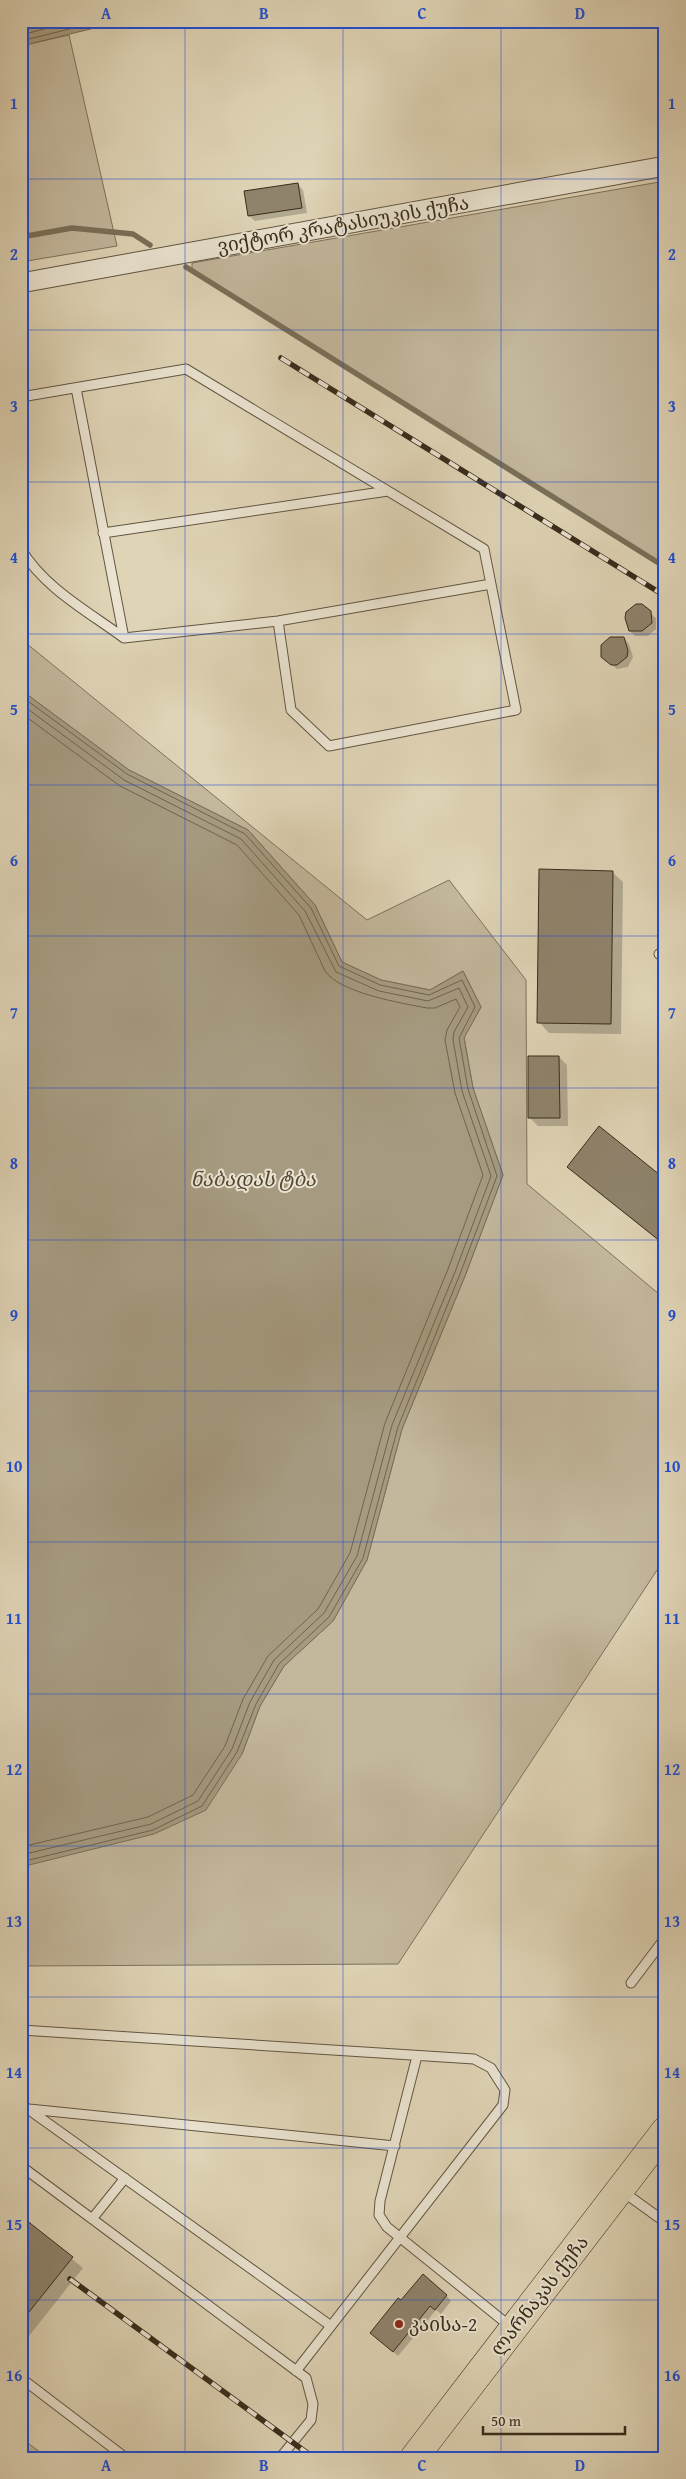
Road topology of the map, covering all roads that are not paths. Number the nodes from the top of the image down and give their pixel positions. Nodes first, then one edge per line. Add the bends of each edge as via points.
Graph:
1 (665, 166) edge
2 (21, 282) edge
3 (76, 388) junction
4 (21, 397) edge
5 (388, 491) junction
6 (103, 533) junction
7 (21, 549) edge
8 (491, 584) junction
9 (278, 621) junction
10 (124, 638) junction
11 (665, 1938) edge
12 (631, 1983) dead end
13 (21, 2030) edge
14 (418, 2056) junction
15 (25, 2106) edge
16 (665, 2131) edge
17 (395, 2146) junction
18 (21, 2166) edge
19 (125, 2178) junction
20 (620, 2189) junction
21 (92, 2219) junction
22 (665, 2222) edge
23 (401, 2238) junction
24 (332, 2326) junction
25 (513, 2328) junction
26 (296, 2371) junction
27 (21, 2378) edge
28 (126, 2458) edge
29 (280, 2458) edge
30 (414, 2458) edge

1 - 2 street, ვიქტორ კრატასიუკის ქუჩა
3 - 4 lane
3 - 5 lane via 186,369
3 - 6 lane
5 - 6 lane
5 - 8 lane via 484,549
6 - 10 lane
7 - 10 lane via 53,586
8 - 9 lane
8 - 9 lane via 516,710 329,746 291,710
9 - 10 lane
11 - 12 lane
13 - 14 lane
14 - 17 lane
14 - 23 lane via 474,2059 491,2068 505,2090 503,2105
15 - 17 lane
15 - 19 lane
16 - 20 highway, ლარნაკას ქუჩა
17 - 23 lane via 379,2215 387,2227
18 - 21 lane
19 - 21 lane
19 - 24 lane
20 - 22 lane
20 - 25 highway, ლარნაკას ქუჩა
21 - 26 lane
23 - 24 lane
23 - 25 lane
24 - 26 lane
25 - 30 highway, ლარნაკას ქუჩა
26 - 29 lane via 306,2378 314,2404 311,2420
27 - 28 lane

